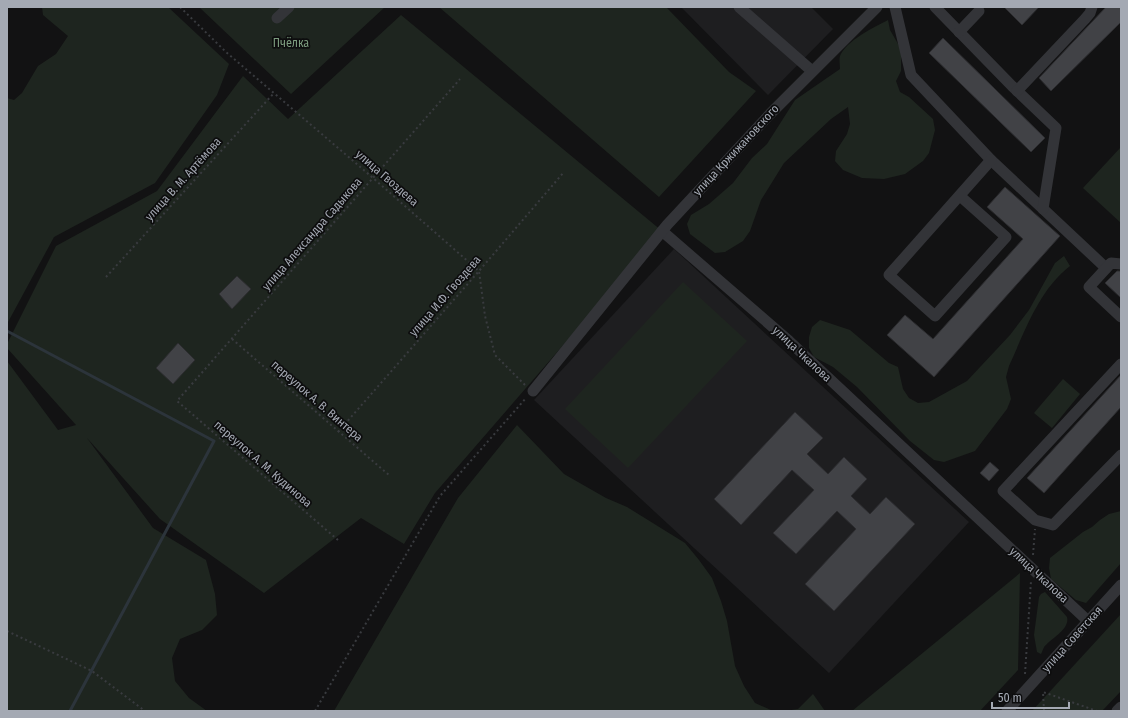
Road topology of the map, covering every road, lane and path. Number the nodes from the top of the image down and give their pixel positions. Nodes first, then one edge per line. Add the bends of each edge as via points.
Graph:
1 (180, 7) edge
2 (290, 7) edge
3 (739, 7) edge
4 (877, 7) edge
5 (895, 7) edge
6 (935, 7) edge
7 (1092, 7) edge
8 (979, 11) dead end
9 (277, 18) dead end
10 (959, 32) junction
11 (812, 72) junction
12 (460, 79) dead end
13 (1017, 91) junction
14 (274, 93) junction
15 (991, 160) junction
16 (564, 172) dead end
17 (373, 178) junction
18 (960, 196) junction
19 (1043, 209) junction
20 (662, 231) junction
21 (1121, 264) edge
22 (1106, 268) junction
23 (479, 271) junction
24 (106, 277) dead end
25 (1121, 317) edge
26 (232, 339) junction
27 (1121, 364) edge
28 (533, 391) junction
29 (177, 402) joint
30 (338, 432) junction
31 (1121, 455) edge
32 (390, 476) dead end
33 (1035, 520) junction
34 (338, 540) dead end
35 (1032, 569) junction
36 (1121, 585) edge
37 (1088, 621) junction
38 (7, 630) edge
39 (1025, 676) dead end
40 (1121, 707) edge
41 (145, 711) edge
42 (315, 711) edge
43 (1007, 711) edge
44 (1044, 711) edge
45 (1097, 711) edge
46 (1117, 711) edge

1 - 14 path, улица Гвоздева via 226,52
2 - 9 street
3 - 11 street
4 - 11 street, улица Кржижановского
5 - 15 street via 911,75
6 - 10 street
7 - 13 street via 1085,19
8 - 10 street
10 - 13 street
11 - 20 street, улица Кржижановского
12 - 17 path, улица Александра Садыкова
13 - 19 street via 1056,128
14 - 17 path, улица Гвоздева
14 - 24 path, улица В. М. Артёмова
15 - 18 street
15 - 19 street
16 - 23 path, улица И.Ф. Гвоздева
17 - 23 path, улица Гвоздева
17 - 26 path, улица Александра Садыкова
18 - 18 street via 1006,237 935,316 889,275
19 - 22 street
20 - 28 street
20 - 35 street, улица Чкалова via 789,341
21 - 22 street via 1111,262
22 - 25 street via 1089,287
23 - 28 path via 485,316 495,355
23 - 30 path, улица И.Ф. Гвоздева
26 - 29 path, улица Александра Садыкова
26 - 30 path, переулок А. В. Винтера
27 - 33 street via 1003,491
28 - 42 path via 440,496
29 - 34 path, переулок А. М. Кудинова
30 - 32 path, переулок А. В. Винтера
31 - 33 street via 1053,524
33 - 35 path
35 - 37 street, улица Чкалова
35 - 39 path
36 - 37 street, улица Советская
37 - 43 street, улица Советская
38 - 41 path via 92,671
40 - 46 street
44 - 45 path via 1042,692

